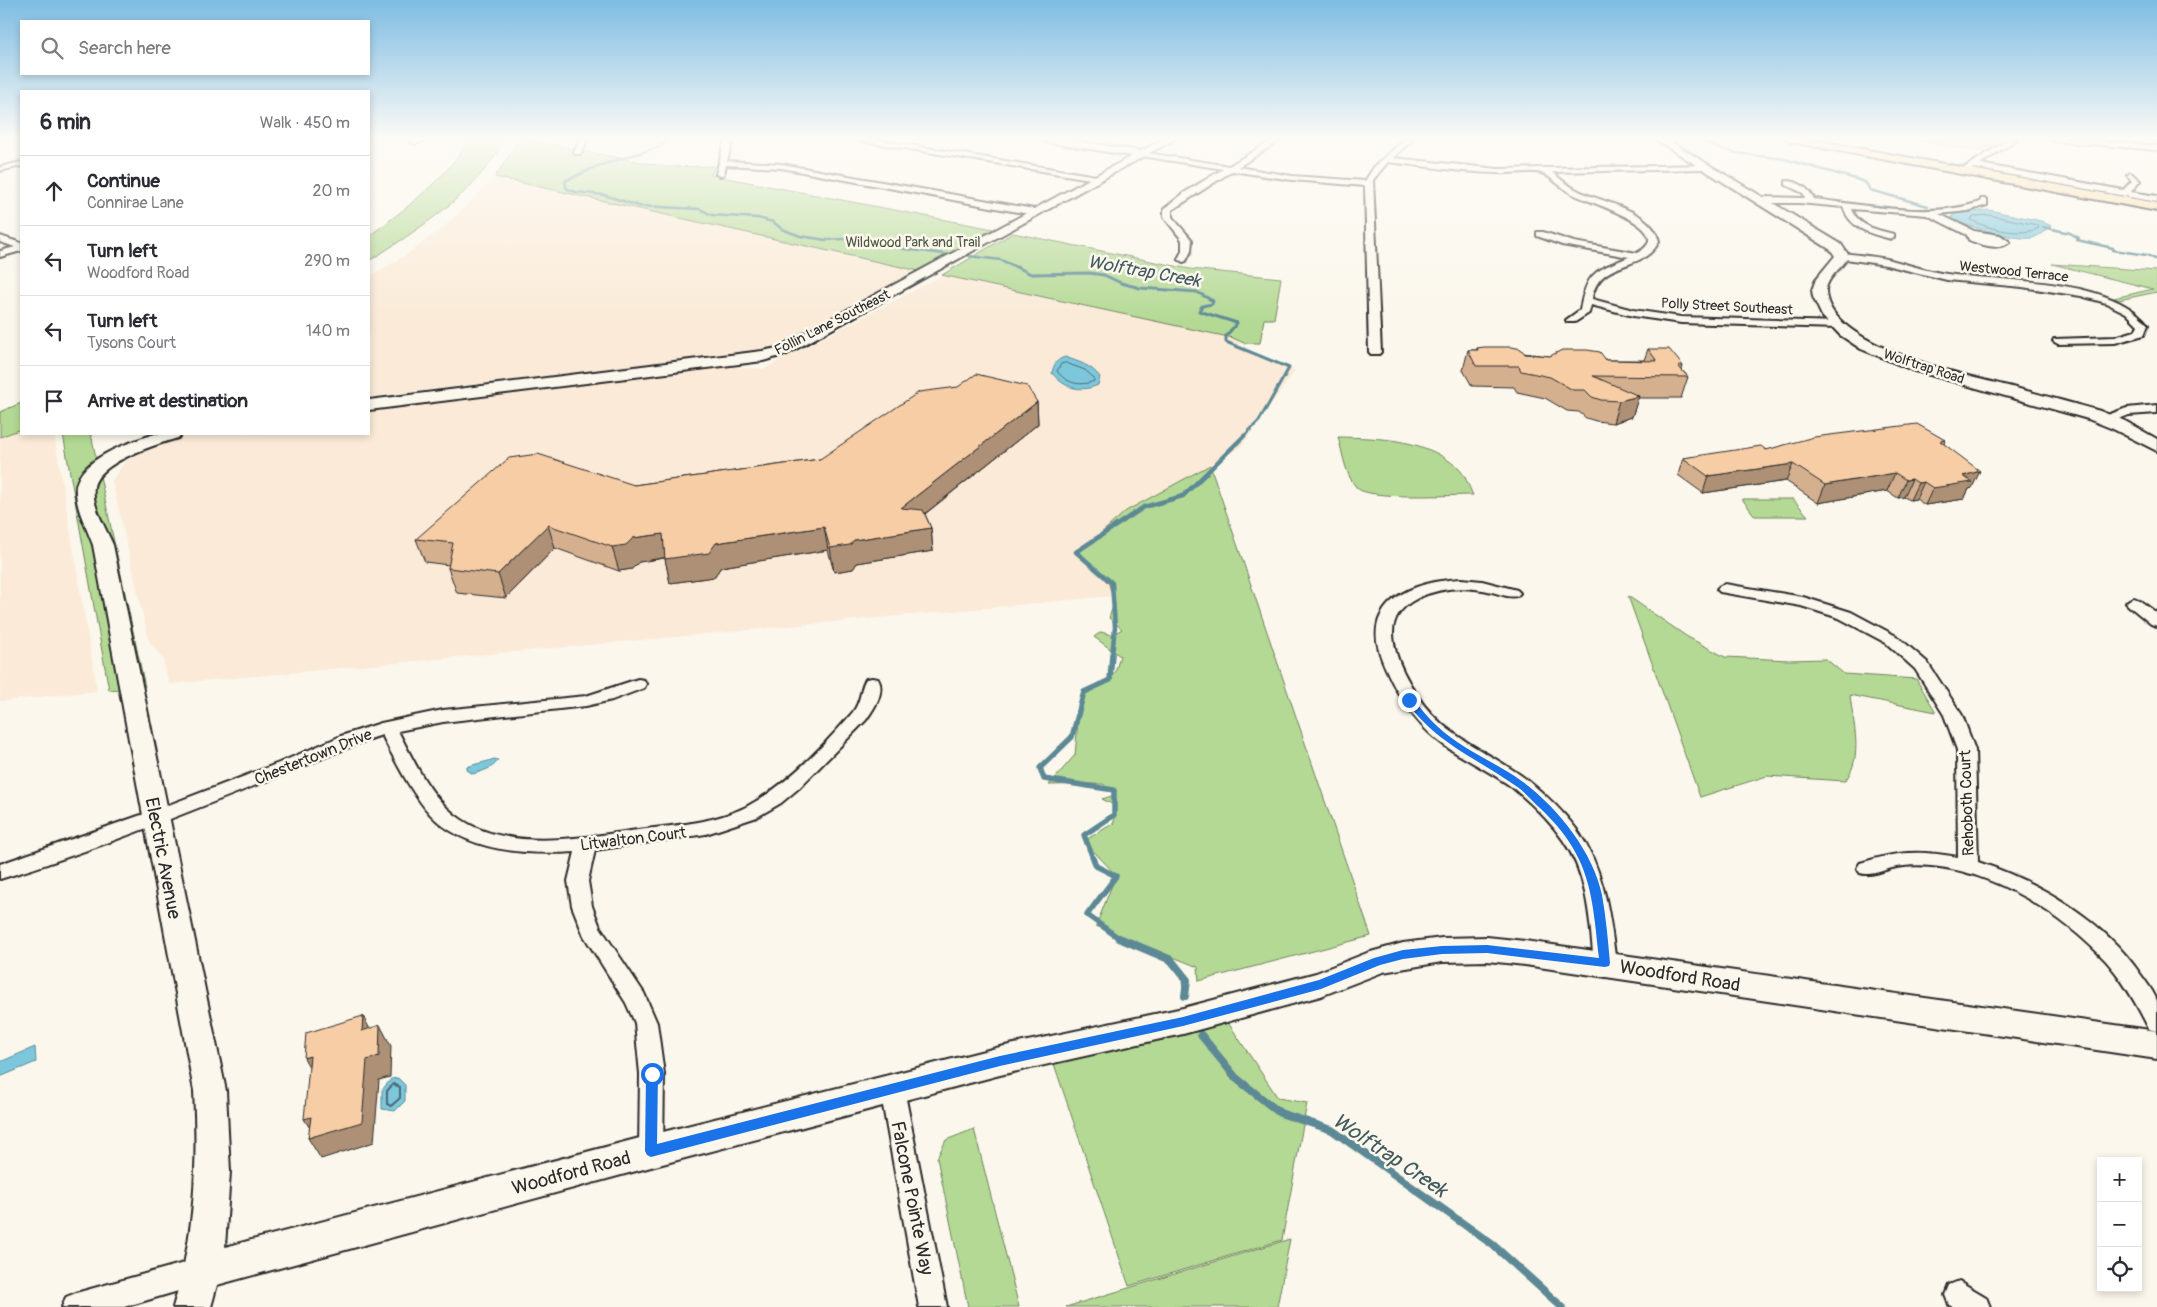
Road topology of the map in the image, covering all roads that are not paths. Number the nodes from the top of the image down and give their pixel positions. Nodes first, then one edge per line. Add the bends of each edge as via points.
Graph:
1 (968, 200) edge
2 (1056, 200) edge
3 (1180, 200) edge
4 (1370, 200) edge
5 (1592, 200) edge
6 (1761, 200) joint
7 (2123, 200) edge
8 (2141, 200) edge
9 (1811, 201) joint
10 (1984, 201) dead end
11 (2157, 203) edge
12 (1847, 205) junction
13 (2157, 207) edge
14 (1034, 212) junction
15 (1927, 212) junction
16 (1540, 234) dead end
17 (1973, 234) dead end
18 (1891, 236) dead end
19 (0, 239) edge
20 (20, 247) edge
21 (20, 247) edge
22 (0, 254) edge
23 (1638, 256) junction
24 (1842, 256) junction
25 (1183, 259) dead end
26 (1587, 301) junction
27 (1571, 320) dead end
28 (1837, 325) junction
29 (2058, 341) dead end
30 (1375, 349) dead end
31 (370, 405) edge
32 (2157, 409) edge
33 (2106, 420) junction
34 (169, 435) edge
35 (2157, 446) edge
36 (1725, 589) dead end
37 (1512, 593) dead end
38 (2134, 603) dead end
39 (2157, 621) edge
40 (638, 684) dead end
41 (872, 684) dead end
42 (387, 727) junction
43 (157, 817) junction
44 (586, 845) junction
45 (1968, 866) junction
46 (1867, 868) dead end
47 (0, 872) edge
48 (1605, 963) junction
49 (2157, 1022) edge
50 (2157, 1045) edge
51 (892, 1089) junction
52 (651, 1151) junction
53 (202, 1271) junction
54 (76, 1307) edge
55 (192, 1307) edge
56 (933, 1307) edge

1 - 14 street
2 - 14 street, Follin Lane Southeast
3 - 25 street via 1168,209 1168,217 1188,241
4 - 30 street
5 - 23 street via 1628,215 1650,229 1654,241 1650,250
6 - 9 street
6 - 24 street via 1836,247
7 - 13 main road
8 - 11 main road
9 - 12 street
10 - 15 street via 1974,207
12 - 15 street
12 - 18 street via 1850,216 1860,226
14 - 31 street, Follin Lane Southeast via 773,354
15 - 17 street
16 - 23 street via 1562,242
19 - 20 street
21 - 22 street
23 - 26 street via 1596,276
24 - 28 street, Wolftrap Road via 1822,277 1819,290 1820,298
24 - 29 street, Westwood Terrace via 1885,262 1945,277 2072,291 2117,305 2136,315 2144,325 2140,333 2127,338
26 - 27 street via 1585,311
26 - 28 street, Polly Street Southeast via 1681,320
28 - 33 street, Wolftrap Road via 1867,346 1900,361
32 - 33 street via 2127,412
33 - 35 street, Wolftrap Road
34 - 43 street, Electric Avenue via 144,443 104,463 85,486 88,507 103,545
36 - 45 street, Rehoboth Court via 1803,602 1845,615 1892,640 1921,666 1953,715 1966,750
37 - 48 street via 1464,583 1432,588 1414,595 1398,604 1384,624 1386,652 1409,700 1434,728 1521,785 1554,815 1575,843 1589,868 1597,894
38 - 39 street
40 - 42 street, Chestertown Drive via 586,701 443,716
41 - 44 street, Litwalton Court via 869,702 861,715 809,768 764,805 748,814 700,829
42 - 43 street, Chestertown Drive
42 - 44 street, Litwalton Court via 416,779 439,811 458,826 484,837 514,844 548,847
43 - 47 street, Chestertown Drive
43 - 53 street, Electric Avenue via 210,1091 214,1141 212,1201
44 - 52 street via 578,880 590,930 636,999 646,1023 652,1074
45 - 46 street via 1923,857 1898,859
45 - 49 street via 2030,892 2090,932 2131,976
48 - 50 street, Woodford Road
48 - 51 street, Woodford Road via 1487,949 1403,954 1321,984 1183,1021 1000,1061
51 - 52 street, Woodford Road
51 - 56 street, Falcone Pointe Way
52 - 53 street, Woodford Road
53 - 54 street, Woodford Road
53 - 55 street, Electric Avenue

